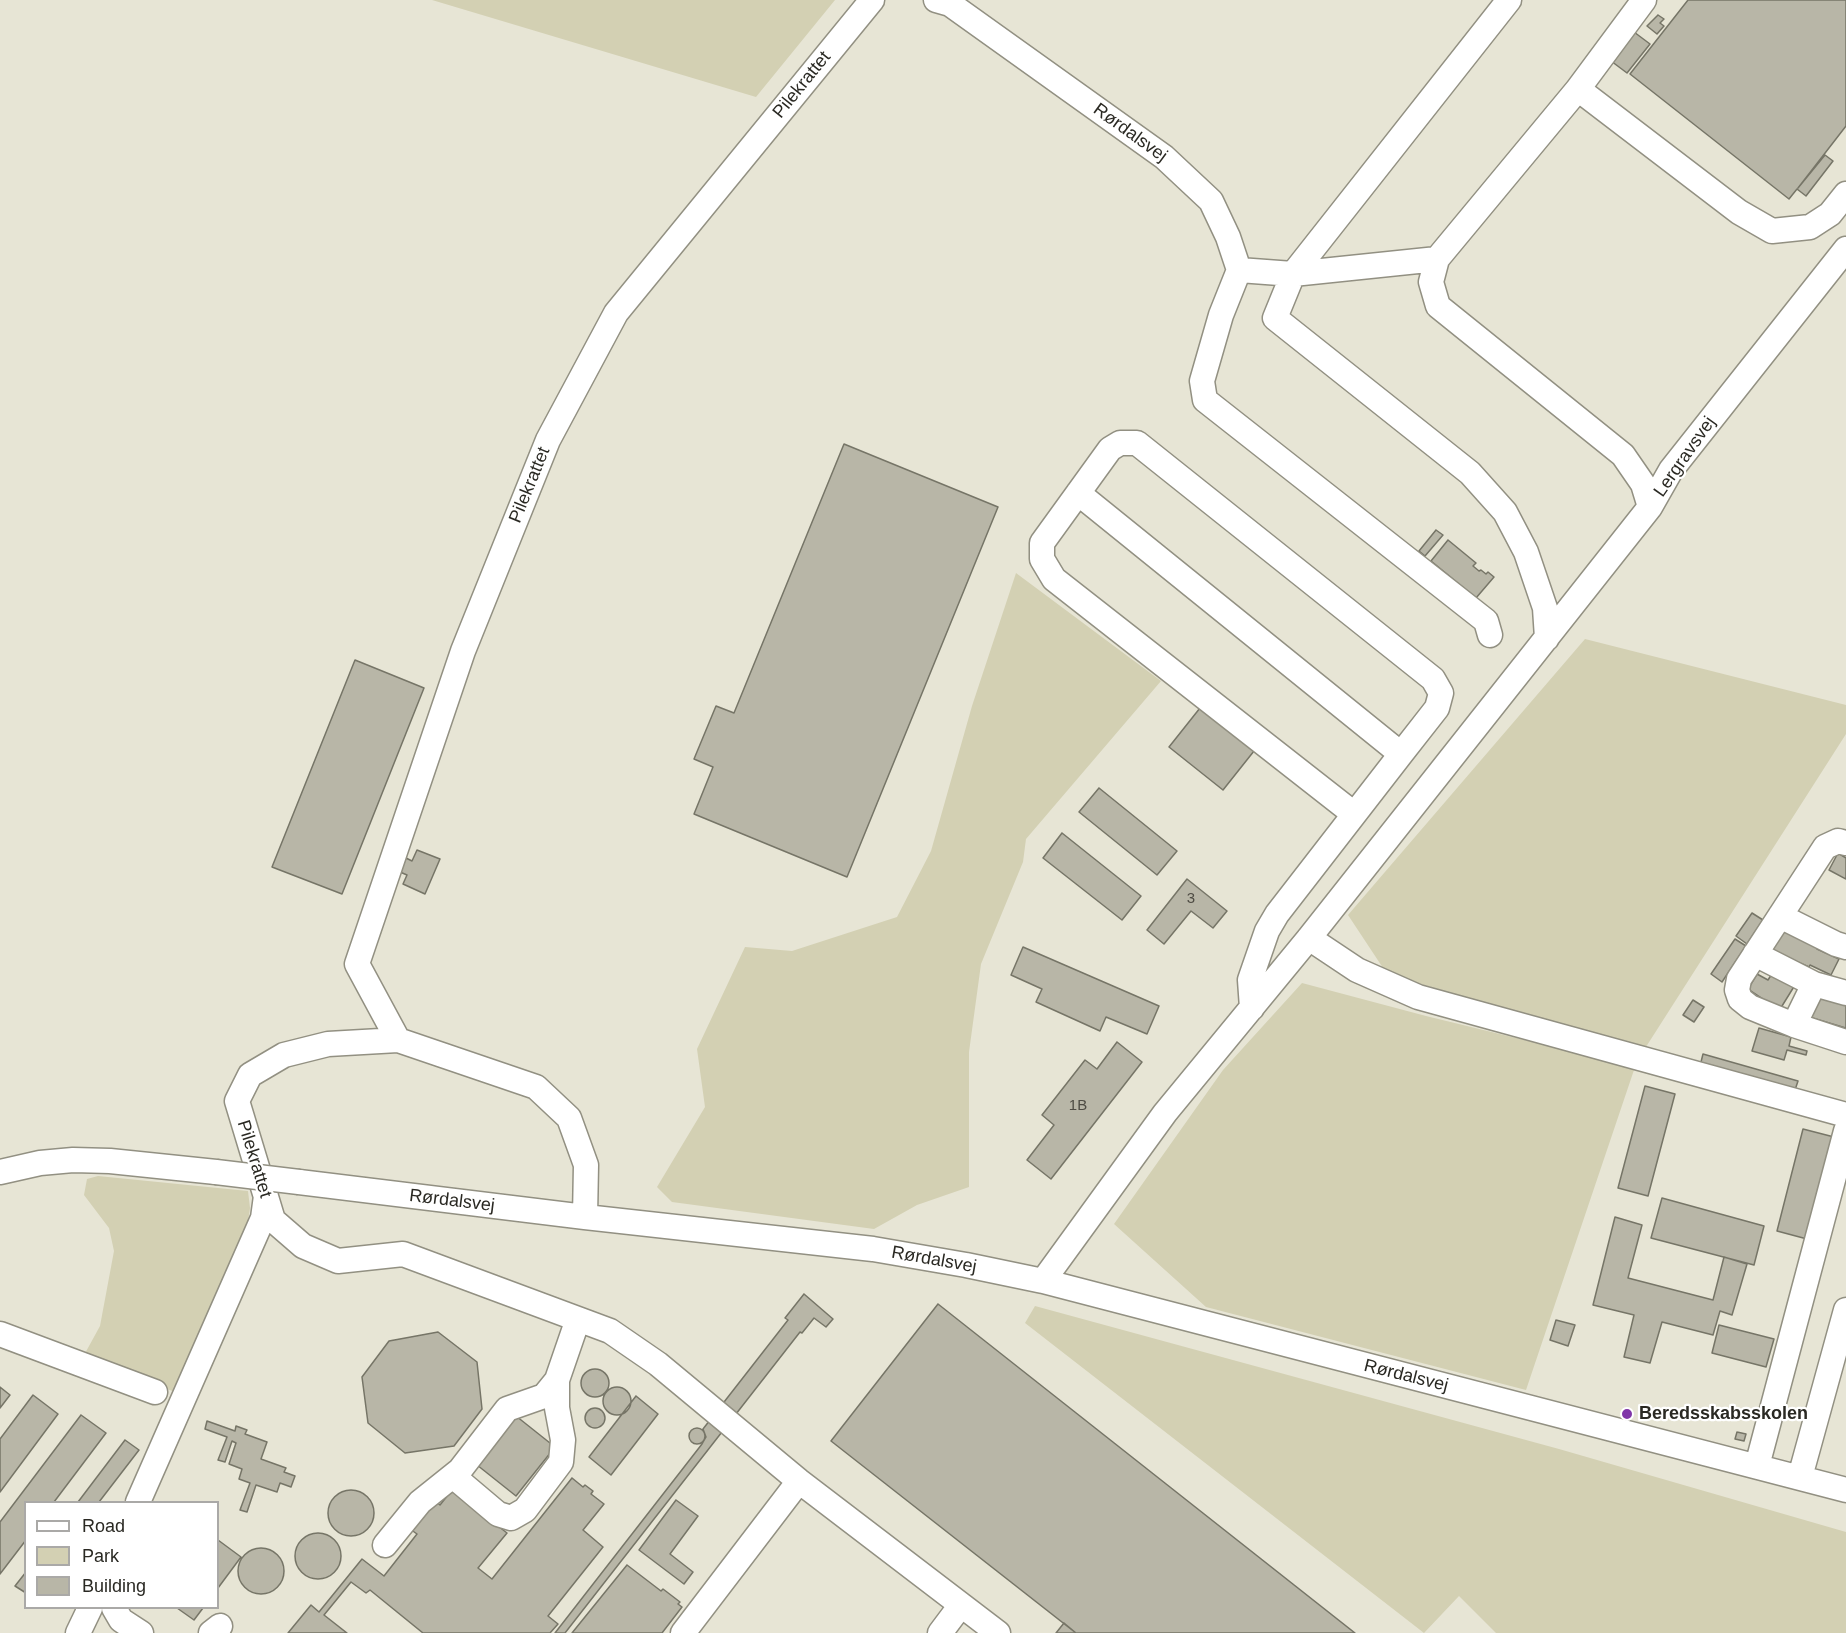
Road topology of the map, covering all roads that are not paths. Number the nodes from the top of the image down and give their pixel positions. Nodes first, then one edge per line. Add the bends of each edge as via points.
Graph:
1 (936, 0) edge
2 (1509, 0) edge
3 (1644, 0) edge
4 (868, 2) edge
5 (1578, 89) junction
6 (1846, 194) edge
7 (1846, 249) edge
8 (1437, 259) junction
9 (1239, 270) junction
10 (1293, 274) junction
11 (1078, 494) junction
12 (1650, 507) junction
13 (1490, 635) dead end
14 (1547, 638) junction
15 (1401, 754) junction
16 (1354, 814) junction
17 (1846, 843) edge
18 (1780, 916) junction
19 (1309, 938) junction
20 (1846, 947) edge
21 (1755, 954) junction
22 (1814, 984) junction
23 (1846, 993) edge
24 (1252, 1008) junction
25 (1794, 1025) junction
26 (398, 1040) junction
27 (1846, 1042) edge
28 (1846, 1115) edge
29 (1846, 1131) edge
30 (0, 1172) edge
31 (266, 1196) junction
32 (585, 1217) junction
33 (1043, 1281) junction
34 (1846, 1310) edge
35 (578, 1319) junction
36 (0, 1334) edge
37 (556, 1380) junction
38 (154, 1392) dead end
39 (1757, 1466) junction
40 (453, 1476) junction
41 (1800, 1477) junction
42 (799, 1481) junction
43 (1846, 1490) edge
44 (139, 1501) edge
45 (385, 1545) dead end
46 (961, 1605) junction
47 (90, 1609) edge
48 (115, 1609) edge
49 (78, 1633) edge
50 (141, 1633) edge
51 (683, 1633) edge
52 (940, 1633) edge
53 (998, 1633) edge

1 - 9 street, Rørdalsvej via 950,4 1164,157 1211,201
2 - 10 street
3 - 5 street
4 - 26 street, Pilekrattet via 616,313 548,440 464,651 357,964
5 - 6 street via 1739,212 1772,231 1810,227 1830,214
5 - 8 street
7 - 12 street, Lergravsvej via 1671,470
8 - 10 street
8 - 12 street, Lergravsvej via 1431,282 1438,306 1623,455 1643,484
9 - 10 street
9 - 13 street via 1202,381 1205,400 1486,621
10 - 14 street via 1275,318 1470,473 1505,512 1526,552 1545,608
11 - 15 street
11 - 15 street via 1110,449 1120,443 1137,443 1433,679 1441,693 1437,708
11 - 16 street via 1042,543 1042,559 1054,579
12 - 14 street
14 - 19 street
15 - 16 street
16 - 24 street via 1267,931 1250,980
17 - 18 street via 1838,841 1826,847
18 - 20 street
18 - 21 street
19 - 24 street
19 - 28 street via 1357,970 1418,997
21 - 22 street
21 - 25 street via 1739,979 1740,999
22 - 23 street
22 - 25 street
24 - 33 street via 1165,1113
25 - 27 street
26 - 31 street, Pilekrattet via 328,1044 284,1055 250,1075 237,1101
26 - 32 street, Pilekrattet via 536,1087 569,1118 586,1165
29 - 39 street
30 - 32 street, Rørdalsvej, bridge via 40,1163 110,1161
31 - 35 street, Pilekrattet via 273,1220 303,1246 338,1261 403,1254
31 - 44 street via 262,1218
32 - 33 street, Rørdalsvej via 873,1249
33 - 39 street, Rørdalsvej
34 - 41 street
35 - 37 street
35 - 42 street via 609,1331 658,1364
36 - 38 street
37 - 40 street via 544,1396 507,1409
37 - 40 street via 563,1440 561,1462 525,1510 511,1518 498,1514
39 - 41 street, Rørdalsvej
40 - 45 street via 420,1502
41 - 43 street, Rørdalsvej
42 - 46 street
42 - 51 street
46 - 52 street
46 - 53 street
47 - 49 street
48 - 50 street via 121,1620

